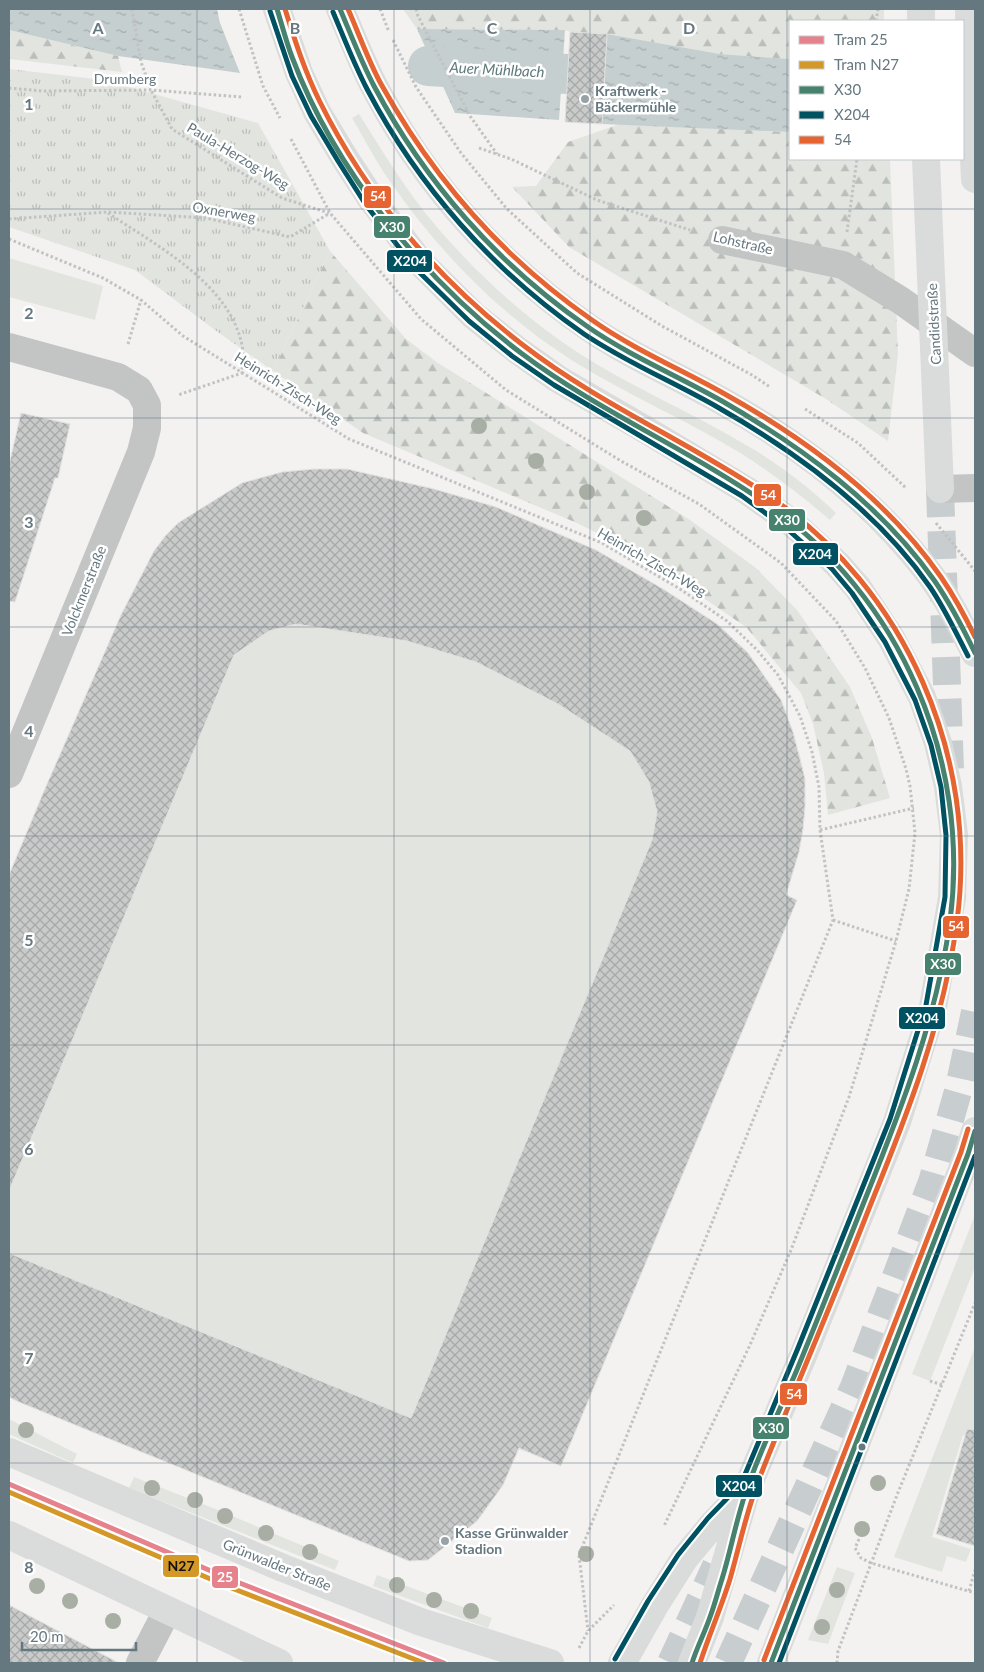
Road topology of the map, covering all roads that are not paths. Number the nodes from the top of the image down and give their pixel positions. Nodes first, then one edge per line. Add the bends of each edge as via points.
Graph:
1 (277, 9) edge
2 (340, 9) edge
3 (969, 9) edge
4 (926, 160) edge
5 (975, 179) edge
6 (722, 240) road end
7 (9, 347) edge
8 (975, 353) edge
9 (975, 488) edge
10 (940, 489) joint
11 (975, 653) edge
12 (9, 774) edge
13 (975, 1131) edge
14 (9, 1452) edge
15 (747, 1488) junction
16 (9, 1535) edge
17 (167, 1611) junction
18 (140, 1663) edge
19 (279, 1663) edge
20 (550, 1663) edge
21 (622, 1663) edge
22 (692, 1663) edge
23 (771, 1663) edge

1 - 15 main road via 299,73 317,112 372,200 421,263 474,316 517,350 558,379 746,490 791,522 838,564 891,638 922,697 938,743 954,835 952,898 933,1007 896,1122
2 - 11 main road via 372,83 399,132 467,221 505,261 589,328 755,421 816,460 844,483 883,520 929,573
3 - 5 main road
4 - 10 main road, Candidstraße
6 - 8 street, Lohstraße via 843,265
7 - 12 street, Volckmerstraße via 118,377 139,390 147,406 142,452
9 - 10 street
13 - 23 main road
14 - 20 main road, Grünwalder Straße via 293,1572 421,1622
15 - 21 main road via 684,1559
15 - 22 main road via 710,1617
16 - 17 main road
17 - 18 street
17 - 19 main road

